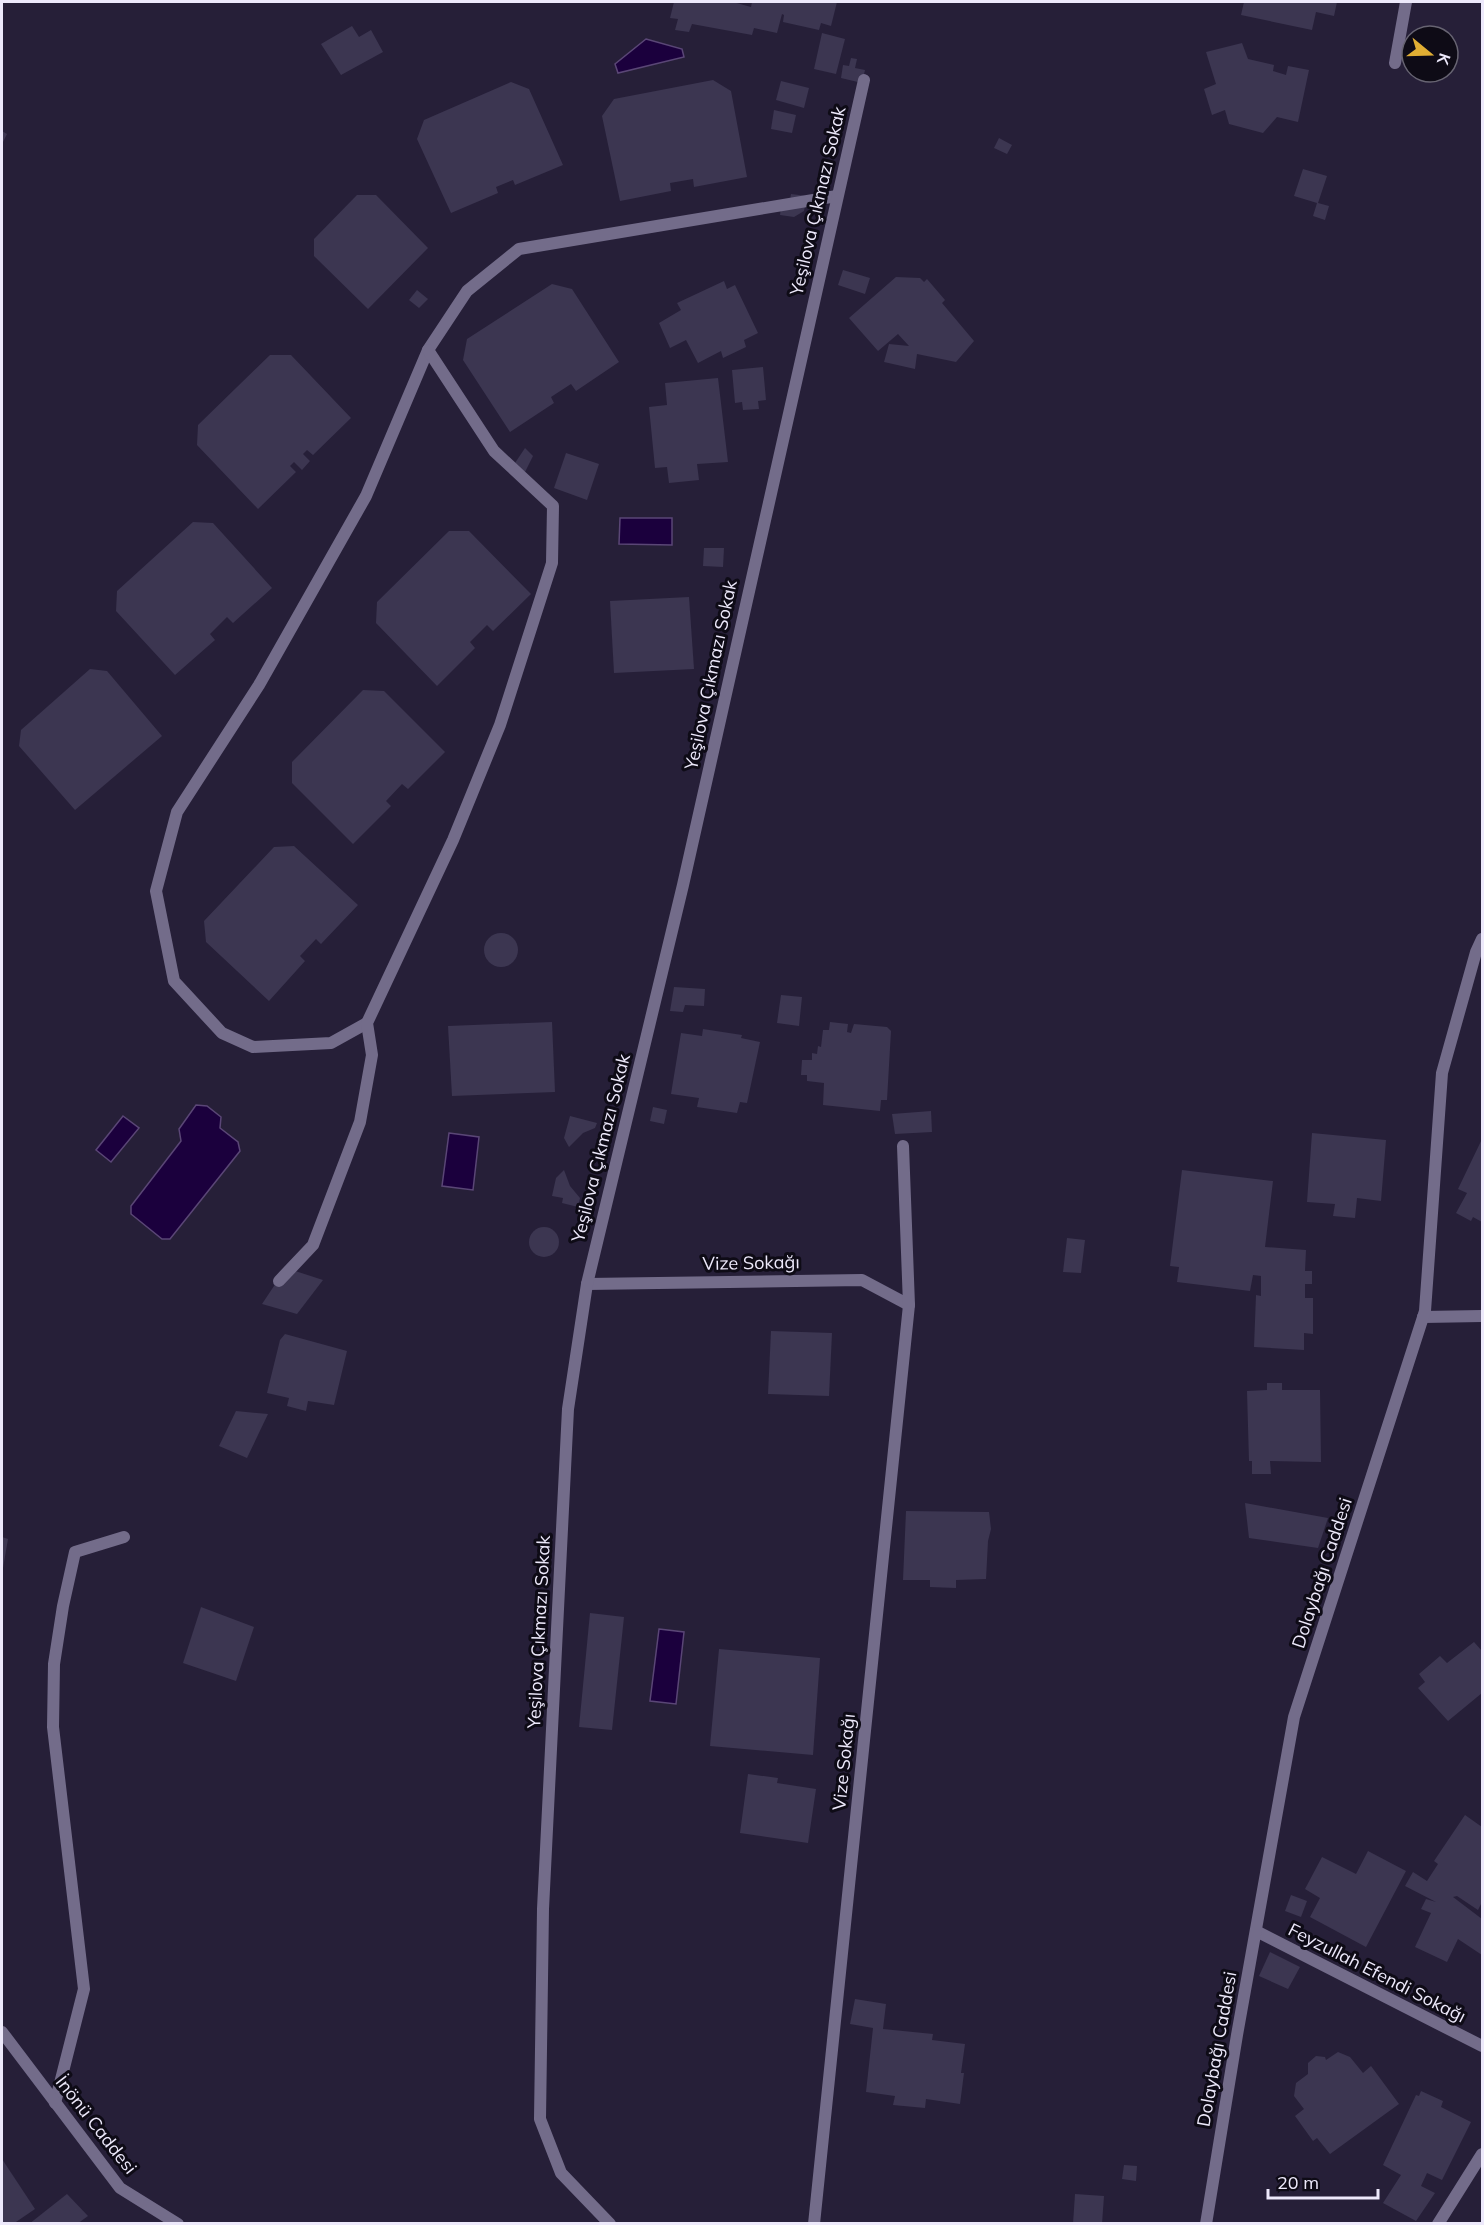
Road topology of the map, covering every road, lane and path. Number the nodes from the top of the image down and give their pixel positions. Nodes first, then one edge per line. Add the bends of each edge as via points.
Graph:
1 (1406, 2) edge
2 (1395, 63) dead end
3 (864, 80) dead end
4 (837, 196) junction
5 (428, 350) junction
6 (1482, 939) edge
7 (367, 1023) junction
8 (903, 1146) dead end
9 (279, 1281) dead end
10 (587, 1284) junction
11 (909, 1305) junction
12 (1482, 1316) edge
13 (1423, 1317) junction
14 (124, 1537) dead end
15 (1256, 1931) junction
16 (2, 2032) edge
17 (1482, 2046) edge
18 (55, 2103) junction
19 (1482, 2154) edge
20 (178, 2223) edge
21 (610, 2223) edge
22 (814, 2223) edge
23 (1206, 2223) edge
24 (1438, 2223) edge

1 - 2 street
3 - 4 street, Yeşilova Çıkmazı Sokak
4 - 5 street via 519,249 467,291
4 - 10 street, Yeşilova Çıkmazı Sokak via 683,885
5 - 7 street via 494,451 553,506 552,563 500,725 453,840
5 - 7 street via 366,496 259,685 177,812 156,891 174,981 222,1033 253,1047 331,1043
6 - 13 street, Dolaybağı Caddesi via 1442,1073
7 - 9 street via 372,1055 360,1122 313,1245
8 - 11 street, Vize Sokağı
10 - 11 street, Vize Sokağı via 862,1280
10 - 21 street, Yeşilova Çıkmazı Sokak via 568,1409 543,1909 540,2119 561,2173
11 - 22 street, Vize Sokağı
12 - 13 street
13 - 15 street, Dolaybağı Caddesi via 1294,1717
14 - 18 street via 75,1552 54,1664 53,1727 84,1989
15 - 17 street, Feyzullah Efendi Sokağı
15 - 23 street, Dolaybağı Caddesi
16 - 18 street, İnönü Caddesi
18 - 20 street, İnönü Caddesi via 120,2188
19 - 24 street

